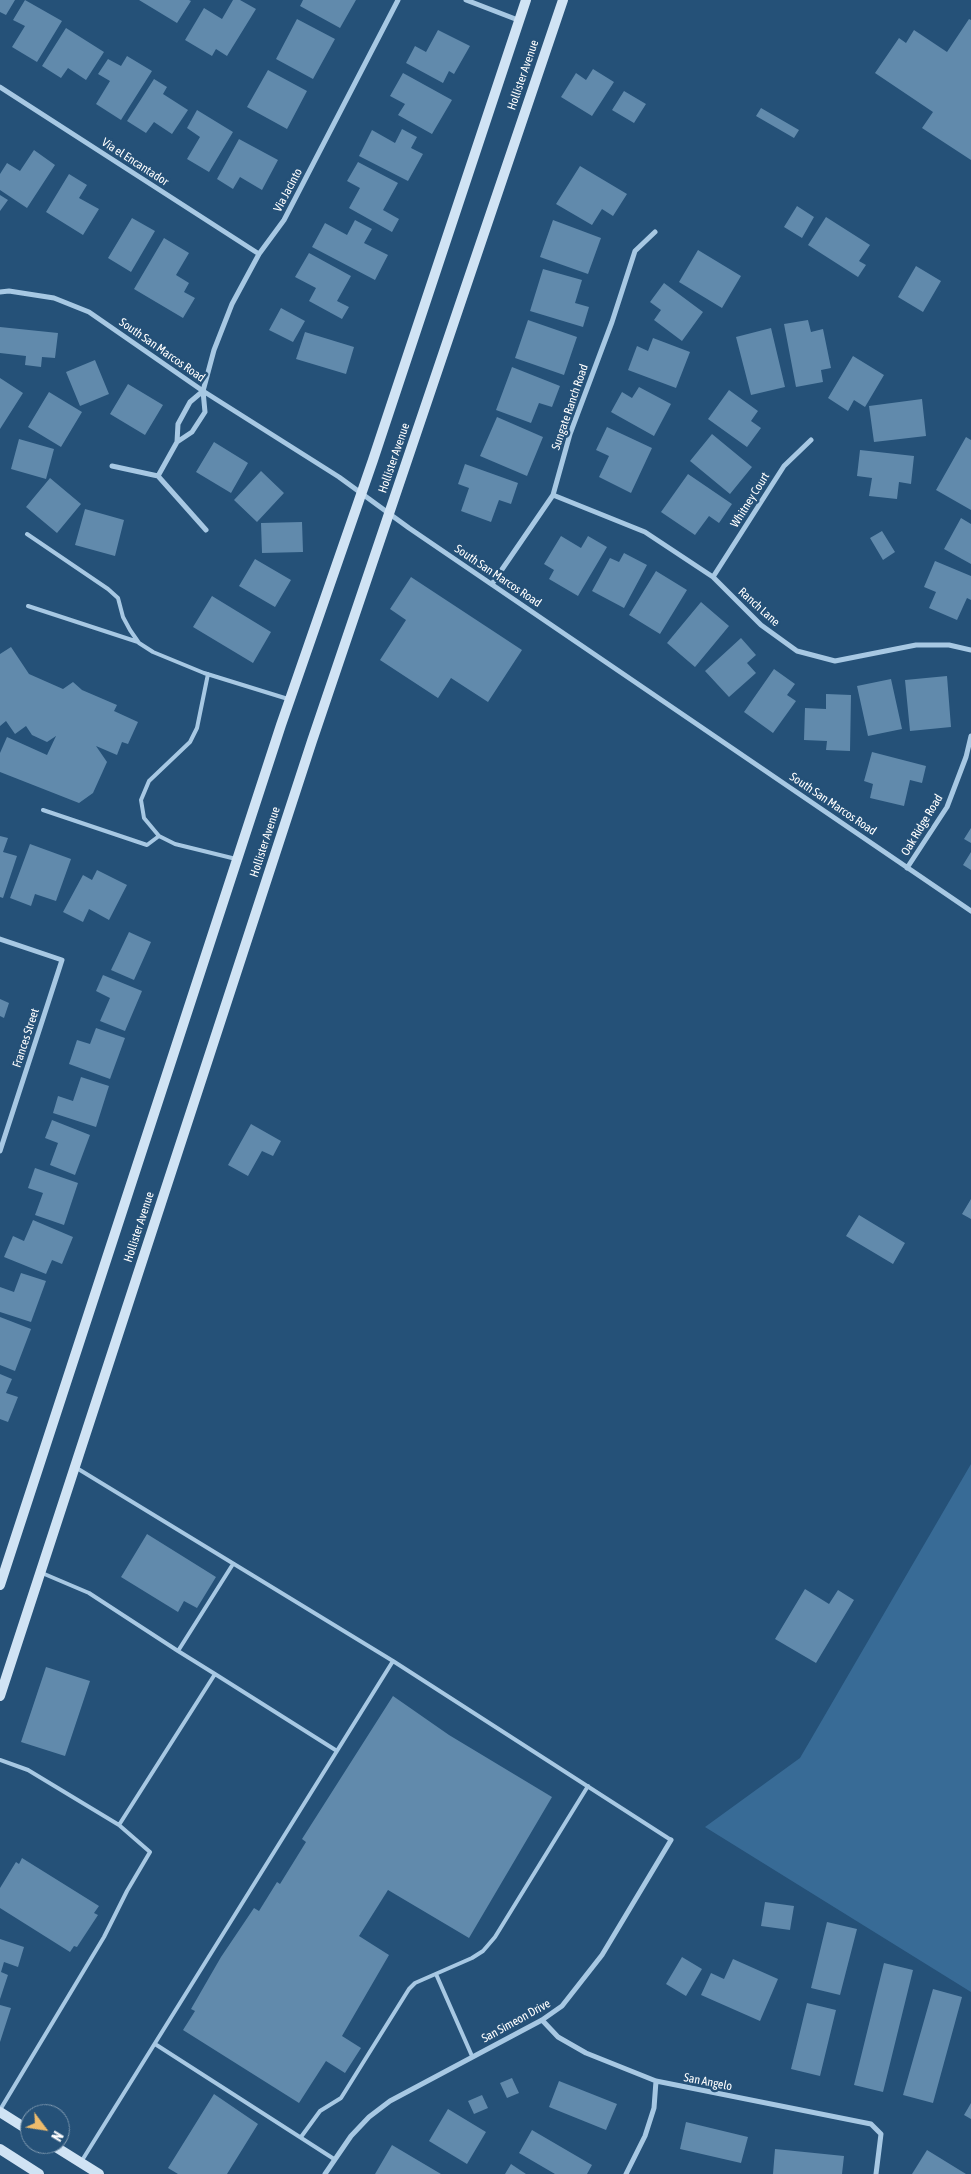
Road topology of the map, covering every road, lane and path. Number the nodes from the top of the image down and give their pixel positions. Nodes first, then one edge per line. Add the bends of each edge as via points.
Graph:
1 (398, 0) edge
2 (466, 0) edge
3 (526, 0) edge
4 (563, 0) edge
5 (518, 20) junction
6 (0, 87) edge
7 (655, 232) dead end
8 (259, 254) junction
9 (0, 292) edge
10 (203, 391) junction
11 (811, 440) dead end
12 (177, 442) junction
13 (112, 466) dead end
14 (158, 476) junction
15 (361, 492) junction
16 (553, 495) junction
17 (388, 512) junction
18 (206, 530) dead end
19 (27, 534) dead end
20 (713, 577) junction
21 (492, 584) junction
22 (28, 606) dead end
23 (139, 642) junction
24 (971, 650) edge
25 (208, 674) junction
26 (290, 700) junction
27 (971, 736) edge
28 (43, 810) dead end
29 (159, 836) junction
30 (237, 860) junction
31 (907, 868) junction
32 (971, 911) edge
33 (0, 940) edge
34 (0, 1151) edge
35 (74, 1466) junction
36 (3, 1562) edge
37 (233, 1564) junction
38 (40, 1573) junction
39 (0, 1585) edge
40 (178, 1651) junction
41 (393, 1661) junction
42 (215, 1674) junction
43 (0, 1696) edge
44 (337, 1752) junction
45 (0, 1760) edge
46 (588, 1786) junction
47 (119, 1825) junction
48 (671, 1840) joint
49 (436, 1974) junction
50 (542, 2020) junction
51 (155, 2044) junction
52 (472, 2056) junction
53 (656, 2081) junction
54 (0, 2111) edge
55 (20, 2124) edge
56 (301, 2137) junction
57 (0, 2149) edge
58 (67, 2154) edge
59 (334, 2159) junction
60 (81, 2163) junction
61 (39, 2174) edge
62 (99, 2174) edge
63 (325, 2174) edge
64 (626, 2174) edge
65 (876, 2174) edge

1 - 8 street, Via Jacinto via 284,220
2 - 5 street
3 - 5 main road, Hollister Avenue
4 - 17 main road, Hollister Avenue
5 - 15 main road, Hollister Avenue
6 - 8 street, Via el Encantador
7 - 16 street, Sungate Ranch Road via 635,251 570,434
8 - 10 street, Via Jacinto via 232,304 214,350
9 - 10 street, South San Marcos Road via 54,298 89,312
10 - 12 street via 190,402 178,424
10 - 12 street via 205,412 192,432
10 - 15 street, South San Marcos Road
11 - 20 street, Whitney Court via 784,466
12 - 14 street
13 - 14 street
14 - 18 street
15 - 17 street, South San Marcos Road
15 - 26 main road, Hollister Avenue
16 - 20 street, Ranch Lane via 645,532
16 - 21 street, Sungate Ranch Road
17 - 21 street, South San Marcos Road
17 - 35 main road, Hollister Avenue
19 - 23 lane via 108,588 118,598 123,617
20 - 24 street, Ranch Lane via 761,625 797,651 835,661 916,645 949,645
21 - 31 street, South San Marcos Road
22 - 23 lane
23 - 25 lane via 173,662
25 - 26 lane
25 - 29 lane via 197,728 190,742 149,781 141,800 144,818
26 - 30 main road, Hollister Avenue
27 - 31 street, Oak Ridge Road via 947,807
28 - 29 lane via 146,845
29 - 30 lane via 175,844
30 - 36 main road, Hollister Avenue
31 - 32 street, South San Marcos Road
33 - 34 street, Frances Street via 62,960
35 - 37 lane
35 - 38 main road, Hollister Avenue
36 - 39 main road, Hollister Avenue
37 - 40 lane
37 - 41 lane
38 - 40 lane via 89,1593
38 - 43 main road, Hollister Avenue
40 - 42 lane
41 - 44 lane
41 - 46 lane
42 - 44 lane
42 - 47 lane
44 - 51 lane
45 - 47 lane via 28,1770
46 - 48 lane
46 - 49 lane via 495,1937 483,1951
47 - 54 lane via 150,1852 104,1937
48 - 50 street, San Simeon Drive via 602,1955 562,2006
49 - 52 lane
49 - 56 lane via 409,1989 341,2098 320,2111
50 - 52 street, San Simeon Drive
50 - 53 street, San Angelo via 558,2037 586,2053
51 - 56 lane
51 - 60 lane
52 - 59 street, San Simeon Drive via 390,2101 369,2117
53 - 64 street via 654,2108
53 - 65 street, San Angelo via 871,2124 881,2134
54 - 55 main road
56 - 59 lane
57 - 61 main road
58 - 60 main road
59 - 63 street, San Simeon Drive
60 - 62 main road

